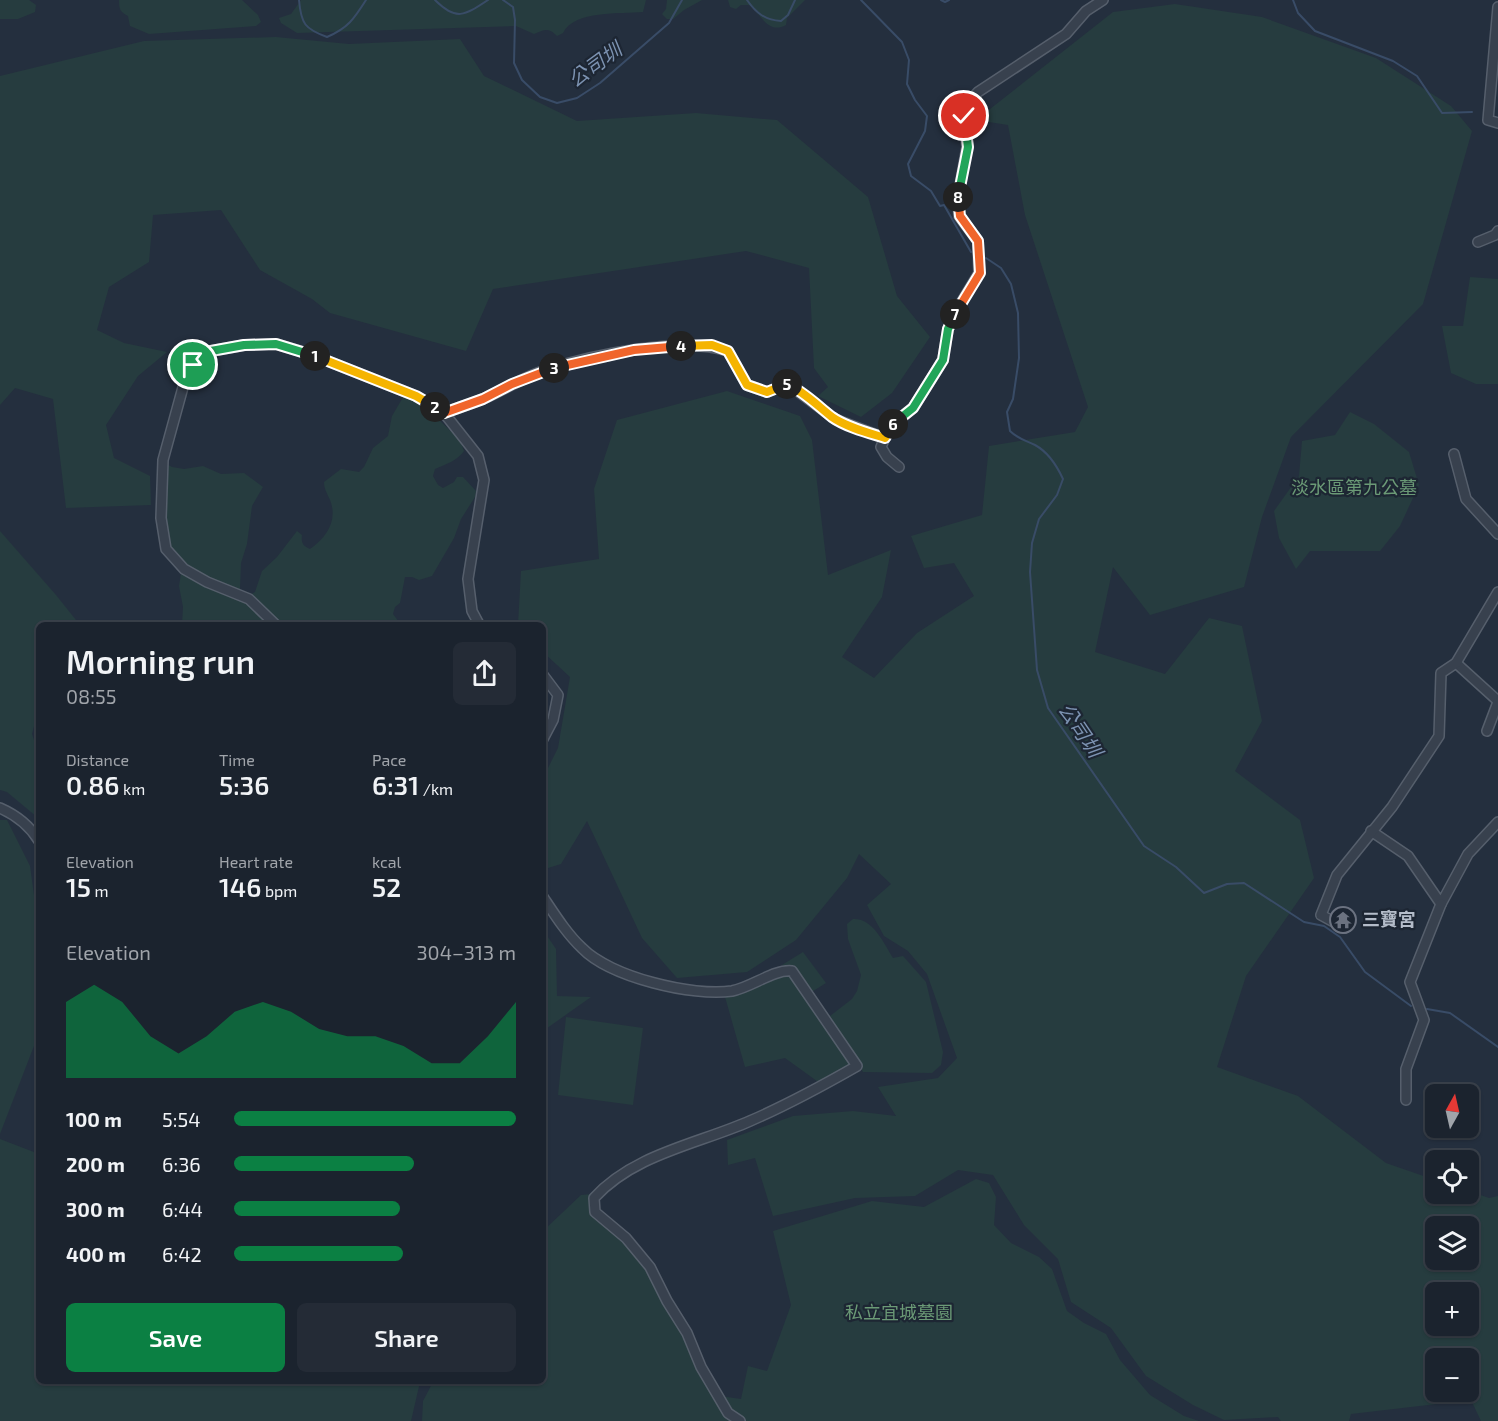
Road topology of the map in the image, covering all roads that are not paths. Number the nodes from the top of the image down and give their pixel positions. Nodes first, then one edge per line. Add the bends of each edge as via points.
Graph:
1 (1103, 0) edge
2 (1498, 7) edge
3 (1498, 123) edge
4 (1498, 231) edge
5 (1478, 242) dead end
6 (444, 413) junction
7 (885, 438) junction
8 (1454, 454) dead end
9 (899, 467) dead end
10 (1498, 534) edge
11 (1498, 592) edge
12 (273, 622) edge
13 (478, 622) edge
14 (1456, 663) junction
15 (546, 679) edge
16 (1498, 702) edge
17 (1486, 731) dead end
18 (546, 733) edge
19 (0, 808) edge
20 (1498, 822) edge
21 (36, 828) edge
22 (1371, 831) junction
23 (546, 901) edge
24 (1441, 904) junction
25 (1345, 928) dead end
26 (1406, 1100) dead end
27 (740, 1421) edge

1 - 7 street via 1086,11 1066,34 978,92 968,103 964,116 968,147 958,198 960,216 978,241 980,273 948,329 943,360 913,408 890,426
2 - 3 street via 1488,120
4 - 5 street
6 - 7 street via 546,370 634,350 712,345 728,351 747,385 767,392 788,384 835,419
6 - 12 street via 416,396 276,344 211,351 193,365 185,380 163,460 161,518 166,549 184,569 249,599
6 - 13 street via 478,456 484,480 468,579 472,611
7 - 9 street via 881,447
8 - 10 street via 1466,499
11 - 14 street
14 - 16 street
14 - 22 street via 1441,673 1439,736 1392,807
15 - 18 street via 558,695
16 - 17 street
19 - 21 street
20 - 24 street via 1468,854
22 - 24 street via 1408,856
22 - 25 street via 1337,875 1321,915
23 - 27 street via 582,949 605,965 647,981 691,991 732,991 782,970 792,971 857,1066 800,1099 647,1160 594,1197 595,1212 626,1238 650,1267 723,1405
24 - 26 street via 1410,982 1424,1020 1406,1069

